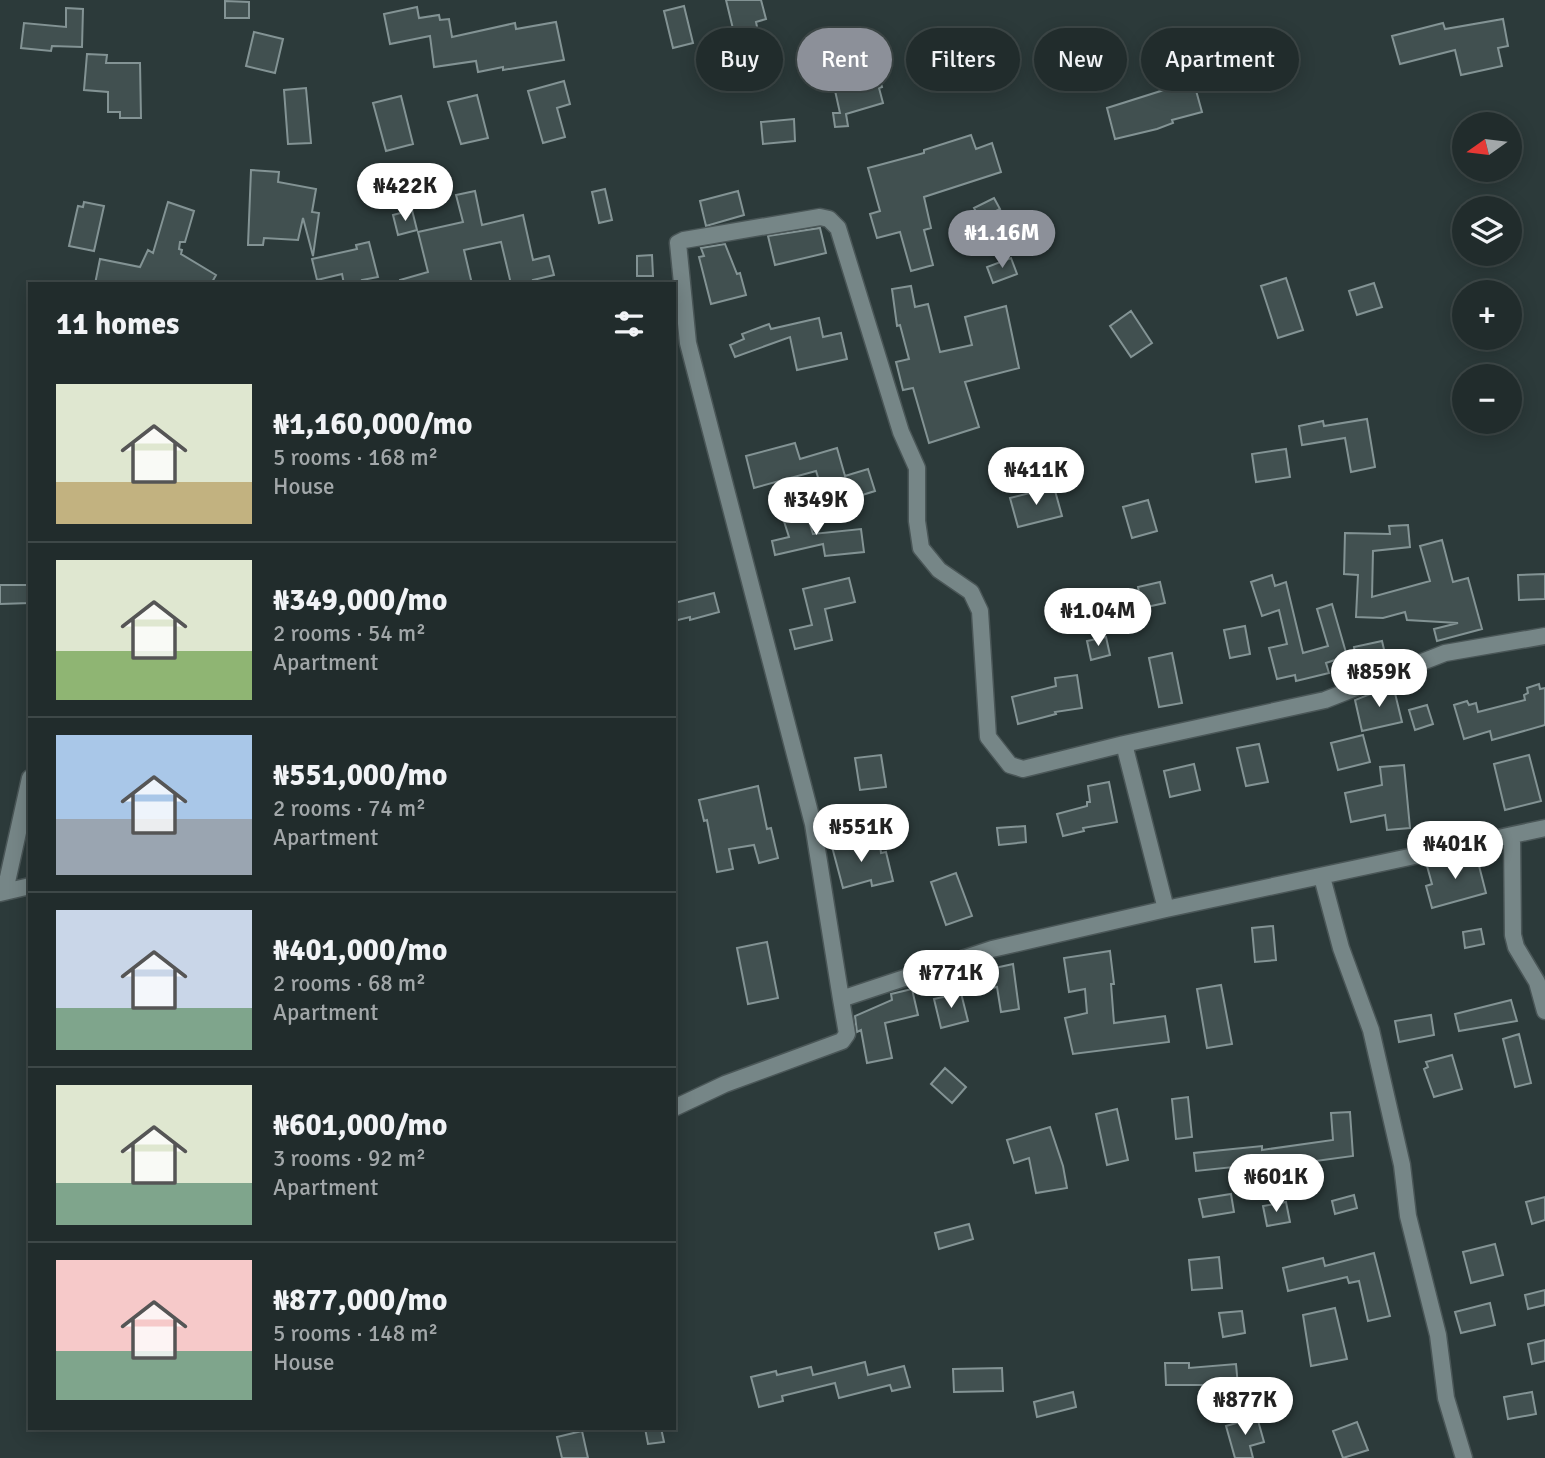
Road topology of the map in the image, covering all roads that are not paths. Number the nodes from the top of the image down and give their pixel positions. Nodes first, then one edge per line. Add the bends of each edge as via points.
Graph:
1 (676, 341) edge
2 (1545, 636) edge
3 (1124, 744) junction
4 (28, 786) edge
5 (1545, 828) edge
6 (1512, 836) junction
7 (1322, 877) junction
8 (28, 886) edge
9 (3, 892) edge
10 (1166, 909) junction
11 (841, 999) junction
12 (1545, 1011) edge
13 (676, 1107) edge
14 (1464, 1458) edge

1 - 11 street via 788,764
2 - 3 street via 1445,653 1325,700
3 - 10 street
3 - 11 street via 1023,769 1010,765 988,737 980,611 971,592 939,570 921,548 917,468 901,432 838,228 820,217 678,243 688,343 813,824
4 - 9 street
5 - 6 street
6 - 7 street
6 - 12 street via 1513,935 1537,982
7 - 10 street
7 - 14 street via 1341,948 1371,1030 1402,1165 1408,1216 1438,1335 1446,1398
8 - 9 street
10 - 11 street via 992,949
11 - 13 street via 847,1034 842,1041

